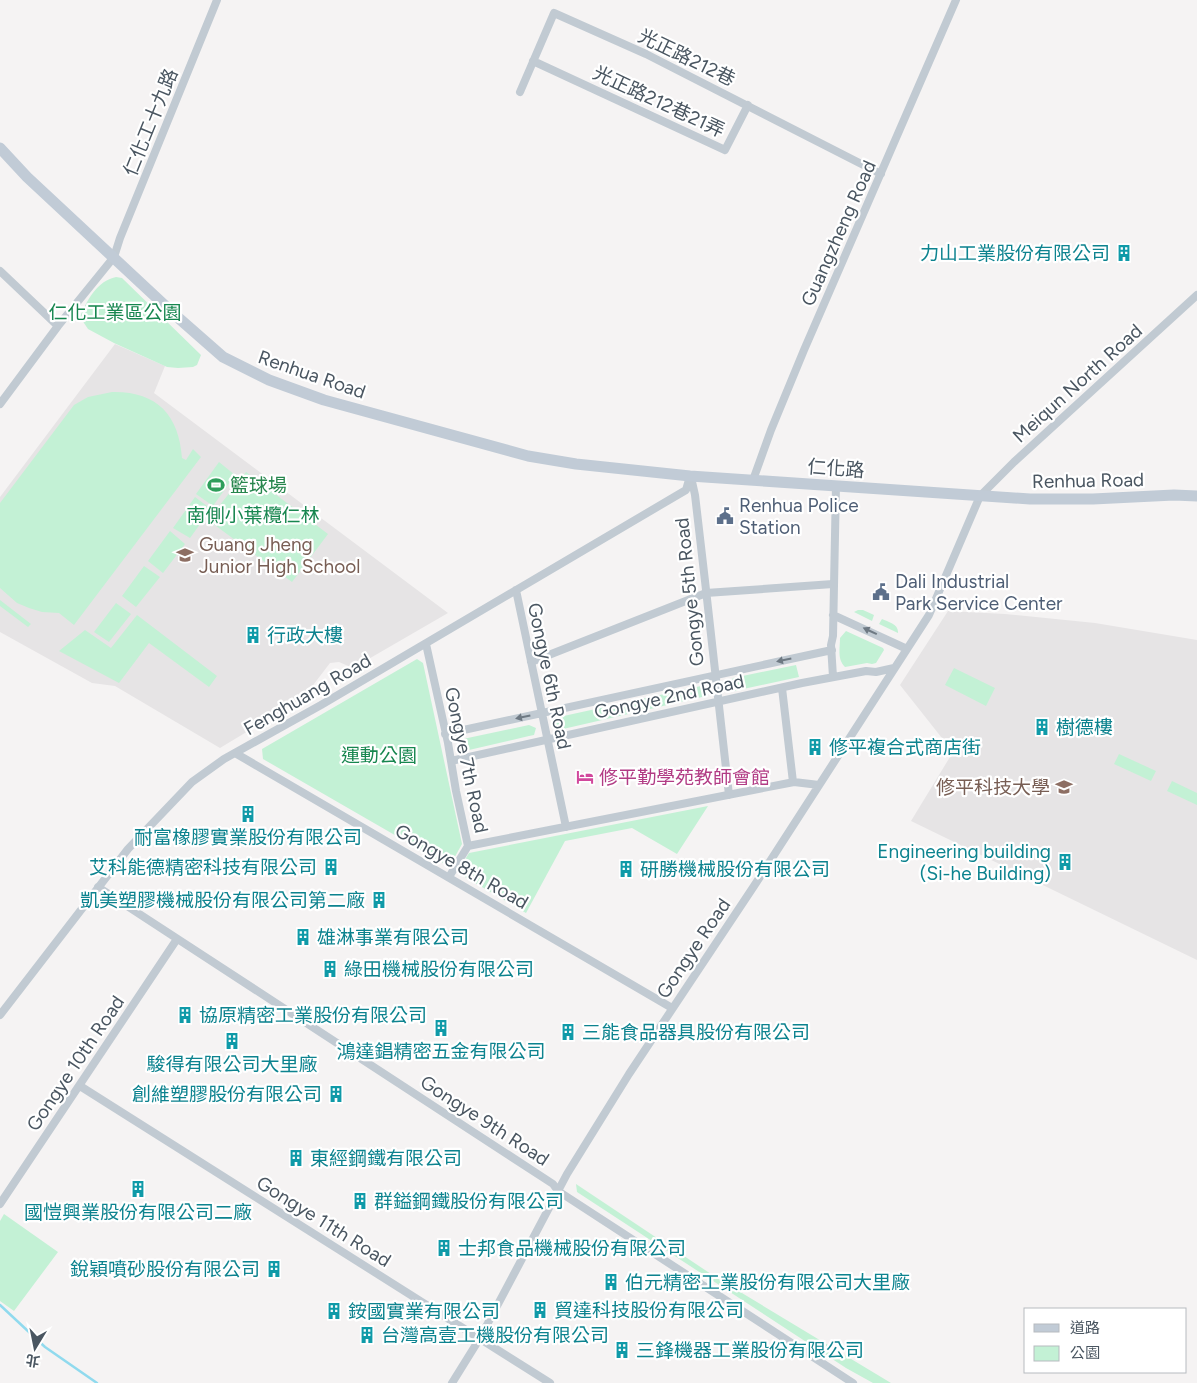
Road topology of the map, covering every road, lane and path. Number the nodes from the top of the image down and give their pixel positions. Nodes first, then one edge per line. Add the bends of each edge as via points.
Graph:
1 (217, 0) edge
2 (956, 0) edge
3 (533, 61) junction
4 (520, 92) dead end
5 (748, 105) junction
6 (0, 148) edge
7 (881, 174) junction
8 (114, 257) junction
9 (0, 271) edge
10 (1197, 295) edge
11 (58, 326) junction
12 (0, 404) edge
13 (690, 476) junction
14 (753, 480) junction
15 (836, 485) junction
16 (980, 496) junction
17 (1197, 496) edge
18 (834, 584) junction
19 (516, 590) junction
20 (706, 593) junction
21 (834, 614) junction
22 (426, 644) junction
23 (907, 649) junction
24 (832, 650) junction
25 (531, 662) junction
26 (894, 668) junction
27 (715, 676) junction
28 (833, 677) junction
29 (782, 688) junction
30 (718, 702) junction
31 (542, 713) junction
32 (445, 734) junction
33 (547, 740) junction
34 (235, 753) junction
35 (451, 761) junction
36 (792, 782) junction
37 (819, 785) junction
38 (729, 795) junction
39 (566, 827) junction
40 (468, 846) junction
41 (449, 877) junction
42 (98, 886) junction
43 (177, 939) junction
44 (672, 1008) junction
45 (0, 1015) edge
46 (80, 1086) junction
47 (558, 1191) junction
48 (0, 1204) edge
49 (480, 1338) junction
50 (452, 1383) edge
51 (550, 1383) edge
52 (852, 1383) edge

1 - 8 street, 仁化工十九路
2 - 7 street, Guangzheng Road
3 - 4 street, 光正路212巷
3 - 5 street, 光正路212巷21弄 via 725,150
3 - 5 street, 光正路212巷 via 554,13
5 - 7 street, 光正路212巷
6 - 8 main road, Renhua Road
7 - 14 street, Guangzheng Road via 792,380
8 - 11 street
8 - 13 main road, Renhua Road via 223,358 269,380 324,400 528,456
9 - 11 street
10 - 16 street, Meiqun North Road
11 - 12 street
13 - 14 main road, 仁化路
13 - 19 street, Fenghuang Road via 686,490
13 - 20 street, Gongye 5th Road
14 - 15 main road, 仁化路
15 - 16 main road, 仁化路
15 - 18 street
16 - 17 main road, Renhua Road via 1030,499
16 - 23 street, Meiqun North Road via 936,602
18 - 20 street
18 - 21 street
19 - 22 street, Fenghuang Road
19 - 25 street, Gongye 6th Road
20 - 25 street
20 - 27 street, Gongye 5th Road
23 -> 21 street
21 - 24 street
22 - 32 street, Gongye 7th Road
22 - 34 street, Fenghuang Road
23 - 26 street, Gongye Road
24 -> 27 street, Gongye 2nd Road
24 - 28 street
25 - 31 street, Gongye 6th Road
26 - 28 street, Gongye 2nd Road
26 - 37 street, Gongye Road
27 - 30 street, Gongye 5th Road
27 - 31 street, Gongye 2nd Road
28 - 29 street, Gongye 2nd Road
29 - 30 street, Gongye 2nd Road
29 - 36 street
30 - 33 street, Gongye 2nd Road
30 - 38 street, Gongye 5th Road
31 -> 32 street, Gongye 2nd Road
31 - 33 street, Gongye 6th Road
32 - 35 street, Gongye 7th Road
33 - 35 street, Gongye 2nd Road
33 - 39 street, Gongye 6th Road
34 - 41 street, Gongye 8th Road
34 - 42 street, Fenghuang Road via 180,793
35 - 40 street, Gongye 7th Road
36 - 37 street
36 - 38 street
37 - 44 street, Gongye Road
38 - 39 street
39 - 40 street
40 - 41 street, Gongye 7th Road
41 - 44 street, Gongye 8th Road
42 - 43 street, Gongye 9th Road
42 - 45 street, Fenghuang Road
43 - 46 street, Gongye 10th Road
43 - 47 street, Gongye 9th Road via 553,1184
44 - 47 street, Gongye Road
46 - 48 street, Gongye 10th Road
46 - 49 street, Gongye 11th Road
47 - 49 street, Gongye Road
47 - 52 street, Gongye 9th Road
49 - 50 street, Gongye Road
49 - 51 street, Gongye 11th Road

